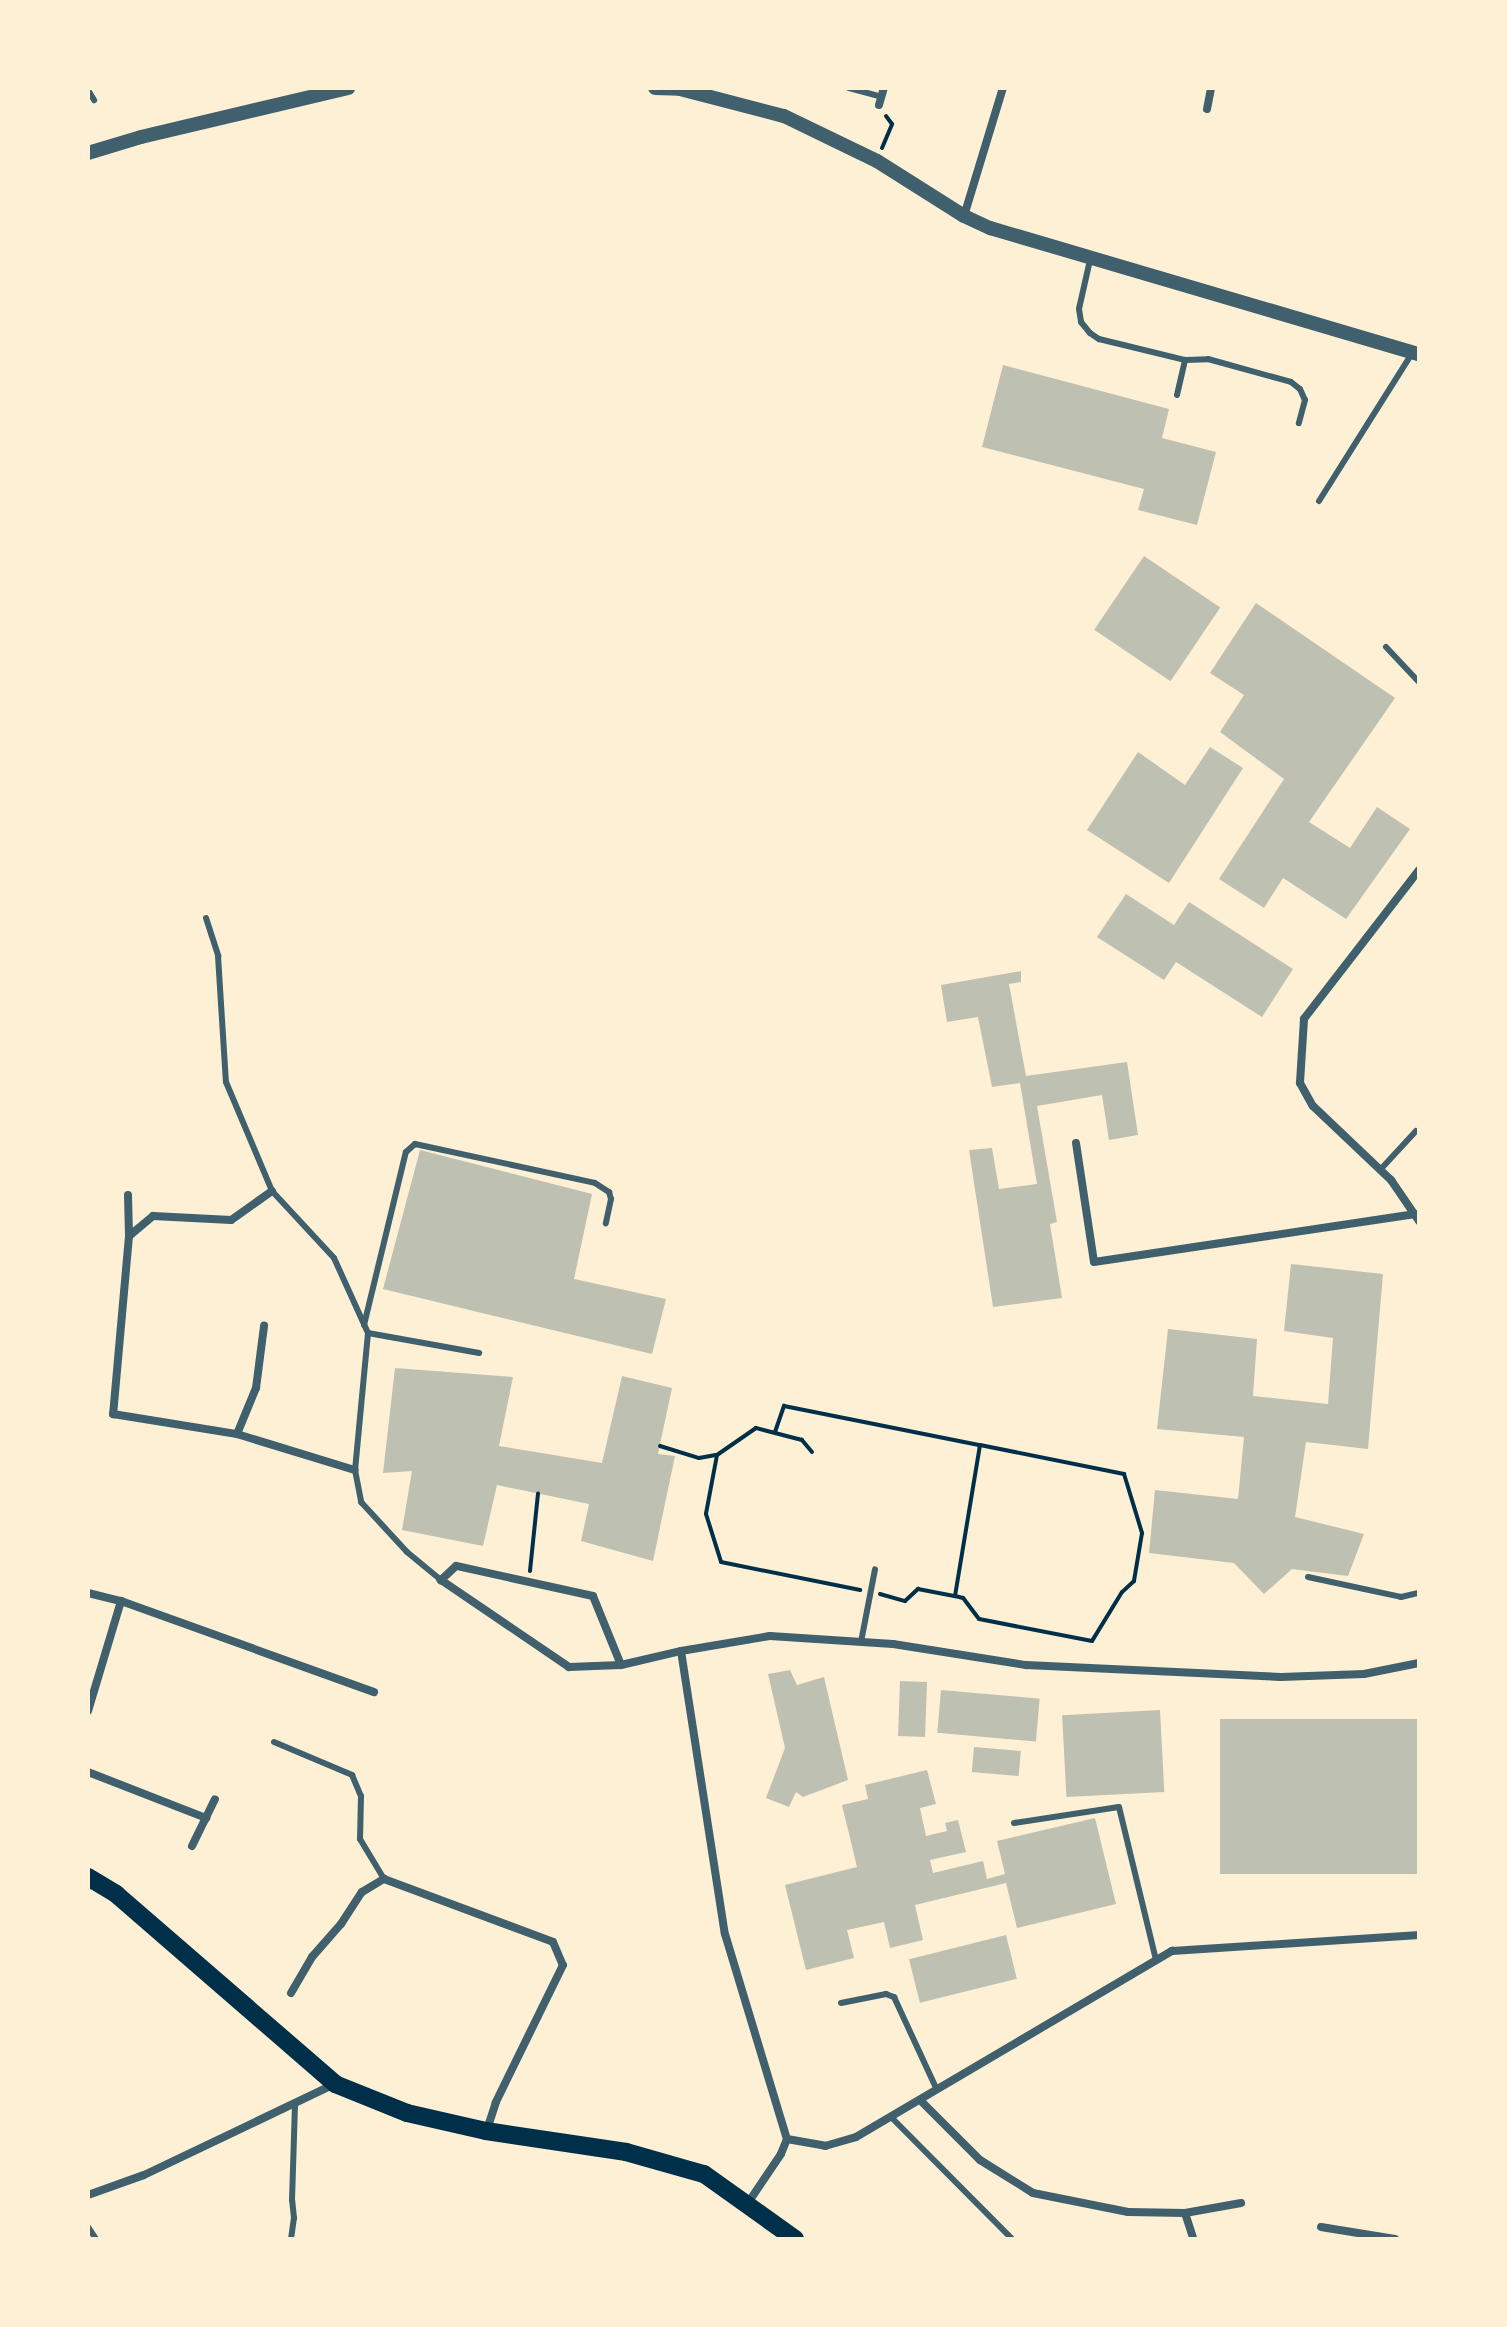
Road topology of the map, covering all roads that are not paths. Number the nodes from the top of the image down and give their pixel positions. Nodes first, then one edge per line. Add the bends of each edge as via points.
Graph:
1 (348, 88) edge
2 (655, 88) edge
3 (849, 88) edge
4 (1003, 88) edge
5 (1211, 88) edge
6 (88, 90) edge
7 (724, 94) edge
8 (882, 96) edge
9 (94, 100) dead end
10 (1207, 109) dead end
11 (88, 153) edge
12 (964, 216) junction
13 (1090, 260) junction
14 (1416, 353) edge
15 (1185, 360) junction
16 (1177, 395) dead end
17 (1299, 423) dead end
18 (1319, 501) dead end
19 (1386, 647) dead end
20 (1419, 682) edge
21 (1419, 870) edge
22 (206, 918) dead end
23 (1416, 1131) dead end
24 (1076, 1143) dead end
25 (1380, 1170) junction
26 (272, 1191) junction
27 (128, 1195) dead end
28 (1417, 1218) edge
29 (606, 1223) dead end
30 (129, 1236) junction
31 (364, 1325) junction
32 (264, 1326) dead end
33 (368, 1333) junction
34 (479, 1353) dead end
35 (237, 1434) junction
36 (355, 1470) junction
37 (875, 1569) dead end
38 (1308, 1577) dead end
39 (441, 1580) junction
40 (88, 1593) edge
41 (1419, 1593) edge
42 (121, 1601) junction
43 (861, 1642) junction
44 (681, 1651) junction
45 (1419, 1663) edge
46 (621, 1665) junction
47 (374, 1692) dead end
48 (88, 1711) edge
49 (274, 1742) dead end
50 (88, 1772) edge
51 (215, 1799) dead end
52 (206, 1818) junction
53 (1014, 1823) dead end
54 (192, 1846) dead end
55 (88, 1877) edge
56 (384, 1879) junction
57 (1419, 1935) edge
58 (1156, 1960) junction
59 (291, 1993) dead end
60 (841, 2003) dead end
61 (335, 2084) junction
62 (937, 2090) junction
63 (920, 2100) junction
64 (295, 2103) junction
65 (892, 2118) junction
66 (486, 2131) junction
67 (787, 2139) junction
68 (88, 2195) edge
69 (748, 2203) junction
70 (1241, 2203) dead end
71 (1185, 2213) junction
72 (88, 2227) edge
73 (1321, 2227) dead end
74 (1193, 2237) edge
75 (96, 2239) edge
76 (291, 2239) edge
77 (795, 2239) edge
78 (1012, 2239) edge
79 (1395, 2239) edge

1 - 11 street
2 - 7 street
3 - 8 lane
4 - 12 street
5 - 10 street
6 - 9 lane
7 - 12 street via 877,161
12 - 13 street
13 - 14 street
13 - 15 lane via 1079,309 1090,333
14 - 18 lane
15 - 16 lane
15 - 17 lane via 1208,359 1291,382 1305,400
19 - 20 lane
21 - 25 street via 1304,1019 1300,1083 1313,1106
22 - 26 lane via 218,956 226,1082
23 - 25 lane
24 - 28 street via 1094,1262
25 - 28 street
26 - 30 street via 231,1220 153,1216
26 - 31 lane via 334,1258
27 - 30 street
29 - 31 lane via 611,1199 595,1183 415,1144 406,1152
30 - 35 street via 113,1414
31 - 33 lane
32 - 35 street via 256,1388
33 - 34 lane
33 - 36 lane
35 - 36 street
36 - 39 lane via 361,1502
37 - 43 lane
38 - 41 lane via 1401,1597
39 - 46 street via 569,1667
39 - 46 street via 456,1566 593,1596
40 - 42 street
42 - 47 street
42 - 48 street
43 - 44 street via 770,1636
43 - 45 street via 1026,1665 1281,1677 1364,1674
44 - 46 street
44 - 67 street via 725,1934
49 - 56 lane via 352,1775 361,1796 360,1839
50 - 52 street
51 - 52 street
52 - 54 street
53 - 58 lane via 1119,1807
55 - 61 main road via 116,1894
56 - 59 street via 362,1892
56 - 66 street via 553,1942 563,1965
57 - 58 street via 1172,1951
58 - 62 street
60 - 62 lane via 894,1997
61 - 64 street
61 - 66 main road via 407,2113
62 - 63 street
63 - 65 street
63 - 71 street via 980,2160 1033,2193 1128,2212
64 - 68 street via 144,2175
64 - 76 lane
65 - 67 street via 825,2146
65 - 78 lane
66 - 69 main road via 626,2152 704,2174
67 - 69 street
69 - 77 main road
70 - 71 street
71 - 74 street
72 - 75 lane
73 - 79 street

